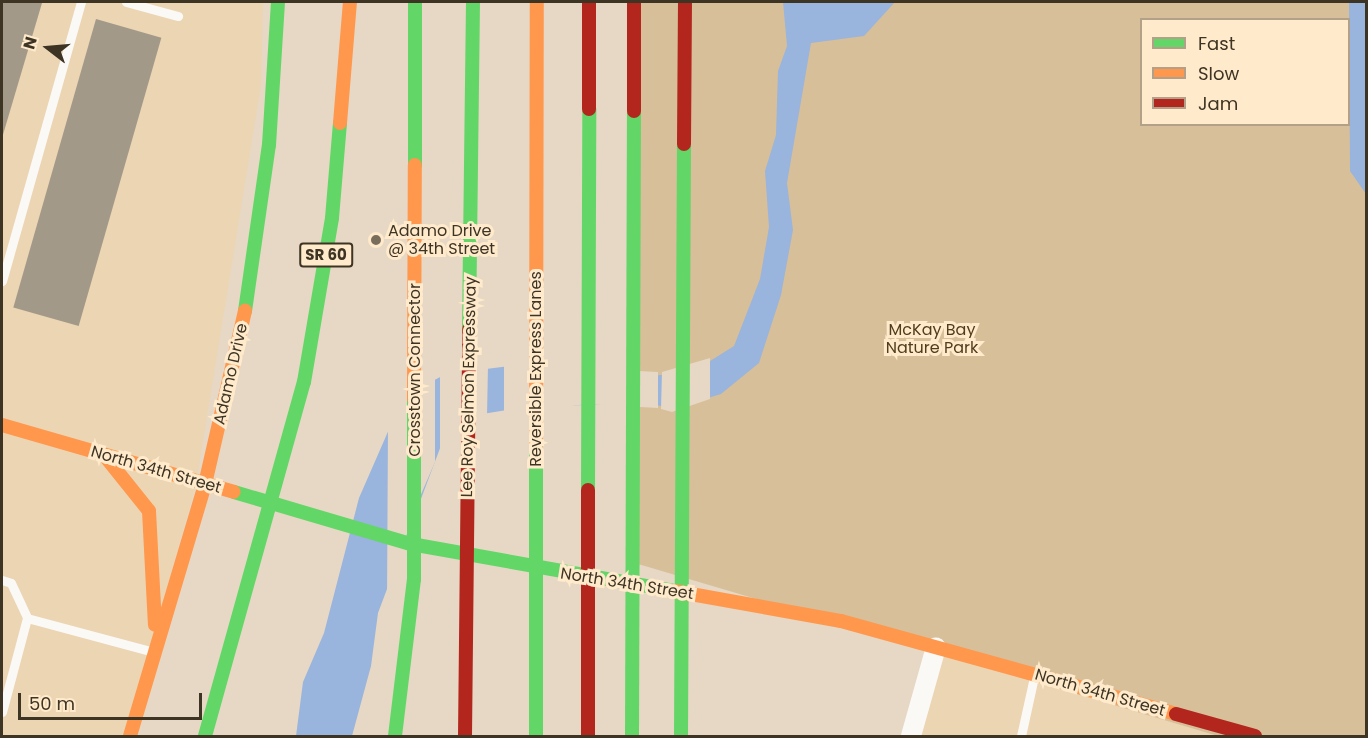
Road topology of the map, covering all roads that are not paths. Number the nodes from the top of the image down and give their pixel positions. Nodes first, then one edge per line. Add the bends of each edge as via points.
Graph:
1 (81, 2) edge
2 (126, 2) edge
3 (278, 2) edge
4 (350, 2) edge
5 (416, 2) edge
6 (473, 2) edge
7 (537, 2) edge
8 (589, 2) edge
9 (634, 2) edge
10 (685, 2) edge
11 (178, 16) dead end
12 (489, 61) dead end
13 (2, 281) edge
14 (470, 311) junction
15 (2, 425) edge
16 (105, 456) junction
17 (205, 484) junction
18 (273, 504) junction
19 (2, 580) edge
20 (27, 618) junction
21 (936, 647) junction
22 (156, 652) junction
23 (1034, 675) junction
24 (2, 712) edge
25 (130, 736) edge
26 (206, 736) edge
27 (395, 736) edge
28 (465, 736) edge
29 (536, 736) edge
30 (588, 736) edge
31 (632, 736) edge
32 (681, 736) edge
33 (911, 736) edge
34 (1021, 736) edge
35 (1255, 736) edge

1 - 13 lane
2 - 11 lane
3 - 17 main road, Adamo Drive via 259,225 232,373
4 - 18 main road, SR 60 via 340,148 320,302
5 - 27 main road, Crosstown Connector via 414,579
6 - 14 main road, Lee Roy Selmon Expressway
7 - 29 main road, Reversible Express Lanes
8 - 30 main road
9 - 31 main road
10 - 32 main road
12 - 14 main road
14 - 28 main road, Lee Roy Selmon Expressway
15 - 16 main road, North 34th Street
16 - 17 main road, North 34th Street
16 - 22 main road via 140,492 149,511
17 - 18 main road, North 34th Street
17 - 22 main road, Adamo Drive
18 - 21 main road, North 34th Street via 411,544 841,621
18 - 26 main road, SR 60
19 - 20 lane via 11,583
20 - 22 lane
20 - 24 lane
21 - 23 main road, North 34th Street
21 - 33 street
22 - 25 main road, Adamo Drive
23 - 34 lane
23 - 35 main road, North 34th Street

